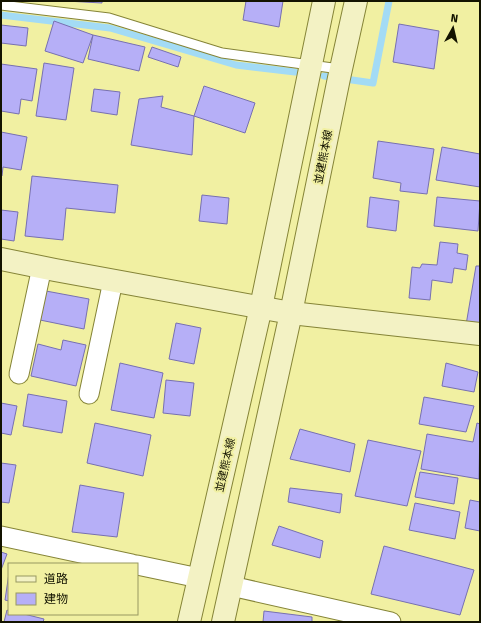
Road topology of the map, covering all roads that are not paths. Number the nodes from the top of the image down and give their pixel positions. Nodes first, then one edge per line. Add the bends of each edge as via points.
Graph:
1 (324, 1) edge
2 (356, 1) edge
3 (1, 5) edge
4 (311, 65) junction
5 (340, 69) junction
6 (1, 259) edge
7 (42, 267) junction
8 (113, 281) junction
9 (260, 308) junction
10 (291, 313) junction
11 (480, 334) edge
12 (19, 374) dead end
13 (89, 394) dead end
14 (1, 536) edge
15 (127, 563) edge
16 (138, 565) edge
17 (199, 578) junction
18 (231, 586) junction
19 (189, 622) edge
20 (223, 622) edge
21 (391, 622) edge

1 - 4 main road, 並建熊本線
2 - 5 main road, 並建熊本線
3 - 4 lane via 109,18 222,53
4 - 5 lane
4 - 9 main road, 並建熊本線
5 - 10 main road, 並建熊本線
6 - 7 main road
7 - 8 main road
7 - 12 street
8 - 9 main road
8 - 13 street
9 - 10 main road
9 - 17 main road, 並建熊本線
10 - 11 main road
10 - 18 main road, 並建熊本線
14 - 15 street
16 - 17 street
17 - 19 main road, 並建熊本線
18 - 20 main road, 並建熊本線
18 - 21 street

